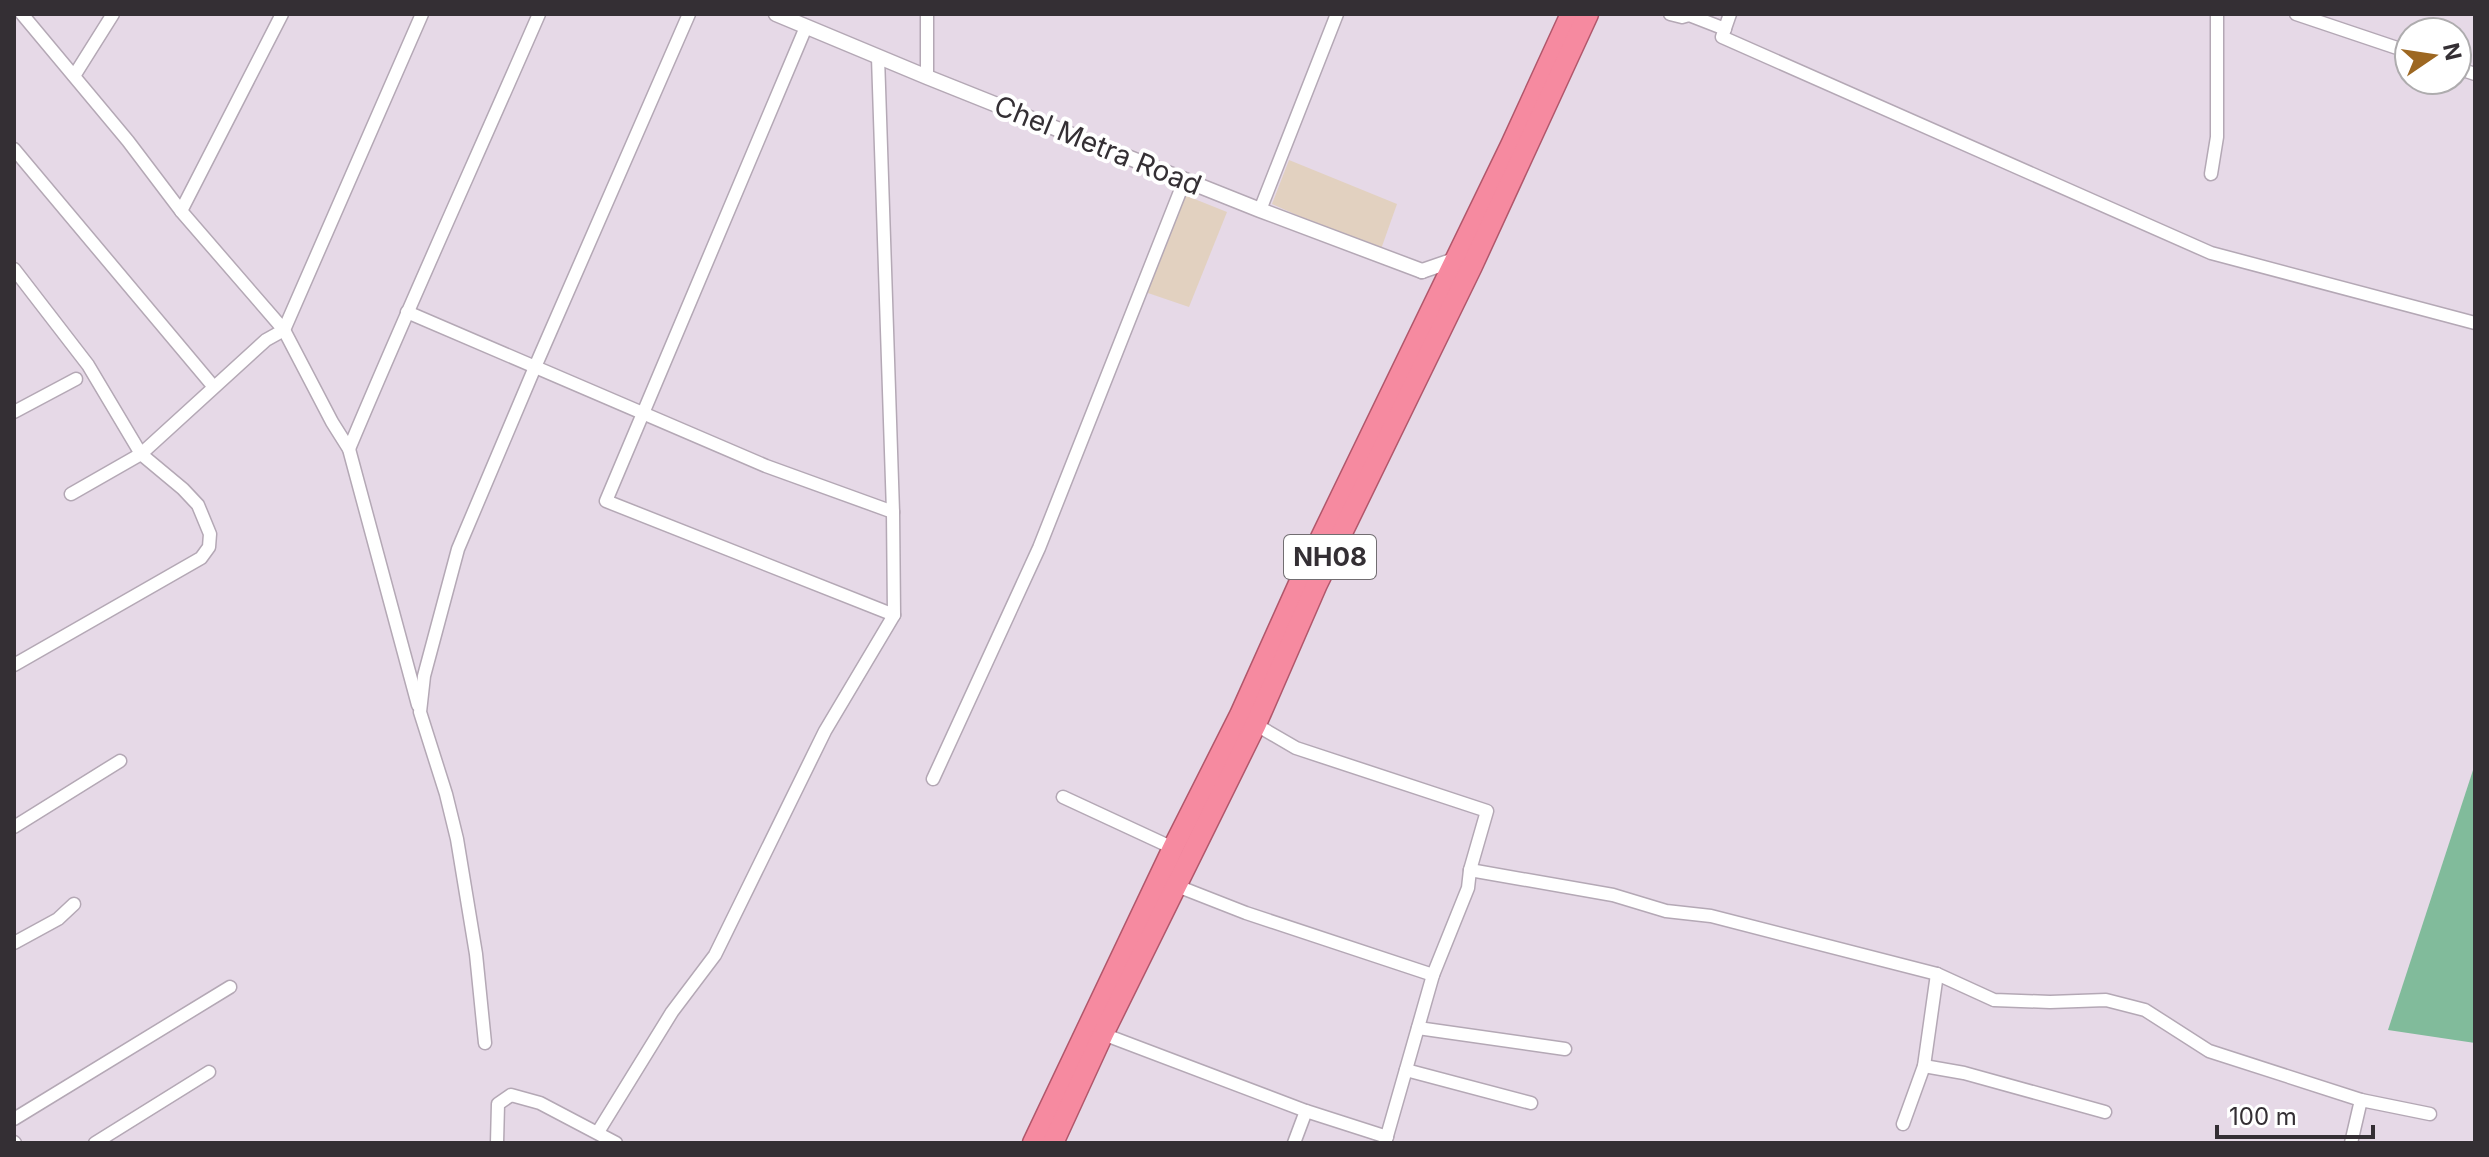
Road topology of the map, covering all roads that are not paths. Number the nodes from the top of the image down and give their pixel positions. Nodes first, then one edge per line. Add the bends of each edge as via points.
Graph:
1 (22, 14) edge
2 (113, 14) edge
3 (282, 14) edge
4 (422, 14) edge
5 (539, 14) edge
6 (689, 14) edge
7 (776, 14) edge
8 (927, 14) edge
9 (1337, 14) edge
10 (1571, 14) edge
11 (1588, 14) edge
12 (1670, 14) edge
13 (1730, 14) edge
14 (2217, 14) edge
15 (2296, 14) edge
16 (806, 27) junction
17 (1725, 29) junction
18 (2393, 47) edge
19 (878, 57) junction
20 (74, 76) junction
21 (927, 77) junction
22 (14, 149) edge
23 (2211, 174) dead end
24 (1185, 179) junction
25 (1260, 210) junction
26 (181, 211) junction
27 (1457, 259) junction
28 (14, 269) edge
29 (1422, 271) junction
30 (1434, 303) junction
31 (407, 312) junction
32 (2475, 323) edge
33 (284, 330) junction
34 (535, 367) junction
35 (76, 379) dead end
36 (213, 386) junction
37 (14, 412) edge
38 (644, 415) junction
39 (349, 449) junction
40 (141, 454) junction
41 (71, 494) dead end
42 (893, 512) junction
43 (894, 615) junction
44 (14, 665) edge
45 (420, 712) junction
46 (1248, 720) junction
47 (120, 761) dead end
48 (933, 779) dead end
49 (1063, 797) dead end
50 (14, 827) edge
51 (1173, 848) junction
52 (1470, 870) junction
53 (1168, 880) junction
54 (74, 904) dead end
55 (14, 943) edge
56 (1937, 974) junction
57 (1433, 975) junction
58 (230, 987) dead end
59 (1096, 1028) junction
60 (1418, 1028) junction
61 (485, 1043) dead end
62 (1565, 1049) dead end
63 (1070, 1063) junction
64 (1924, 1066) junction
65 (1406, 1070) junction
66 (209, 1072) dead end
67 (1071, 1100) junction
68 (2361, 1100) junction
69 (1531, 1103) dead end
70 (1306, 1111) junction
71 (2105, 1112) dead end
72 (2430, 1114) dead end
73 (14, 1119) edge
74 (1903, 1124) dead end
75 (598, 1132) junction
76 (1386, 1140) edge
77 (95, 1143) edge
78 (497, 1143) edge
79 (616, 1143) edge
80 (1033, 1143) edge
81 (1053, 1143) edge
82 (1294, 1143) edge
83 (2351, 1143) edge

1 - 20 street
2 - 20 street
3 - 26 street
4 - 33 street
5 - 31 street
6 - 34 street
7 - 16 street, Chel Metra Road
8 - 21 street
9 - 25 street
10 - 27 highway, NH08
11 - 46 highway, NH08 via 1472,266
12 - 17 street via 1689,15
13 - 17 street
14 - 23 street via 2217,137
15 - 18 street
16 - 19 street, Chel Metra Road
16 - 38 street
17 - 32 street via 1722,37 2211,253
19 - 21 street, Chel Metra Road
19 - 42 street
20 - 26 street
21 - 24 street, Chel Metra Road
22 - 36 street
24 - 25 street, Chel Metra Road
24 - 48 street via 1039,548
25 - 29 street, Chel Metra Road
26 - 33 street
27 - 29 street
27 - 30 highway, NH08
28 - 40 street via 88,365
29 - 30 street
30 - 46 highway, NH08 via 1301,579
31 - 34 street
31 - 39 street
33 - 36 street
33 - 39 street
34 - 38 street
34 - 45 street via 458,549 424,676
35 - 37 street
36 - 40 street
38 - 42 street
38 - 43 street via 606,501
39 - 45 street
40 - 41 street
40 - 44 street via 198,505 210,534 209,547 201,558
42 - 43 street
43 - 75 street via 825,731 715,955 672,1012
45 - 61 street via 457,839
46 - 51 highway, NH08
46 - 52 street via 1296,748 1487,811
46 - 53 highway, NH08
47 - 50 street
49 - 51 street
51 - 53 highway, NH08
52 - 56 street via 1711,916
52 - 57 street via 1468,888
53 - 57 street
53 - 59 highway, NH08
54 - 55 street
56 - 64 street
56 - 68 street via 1994,1000 2106,1000 2145,1010 2209,1051
57 - 60 street
58 - 73 street
59 - 63 highway, NH08
59 - 67 highway, NH08
59 - 70 street
60 - 62 street
60 - 65 street
63 - 67 highway, NH08
63 - 80 highway, NH08
64 - 71 street
64 - 74 street
65 - 69 street
65 - 76 street
66 - 77 street
67 - 81 highway, NH08
68 - 72 street
68 - 83 street
70 - 76 street
70 - 82 street
75 - 78 street via 511,1095 498,1104
75 - 79 street

